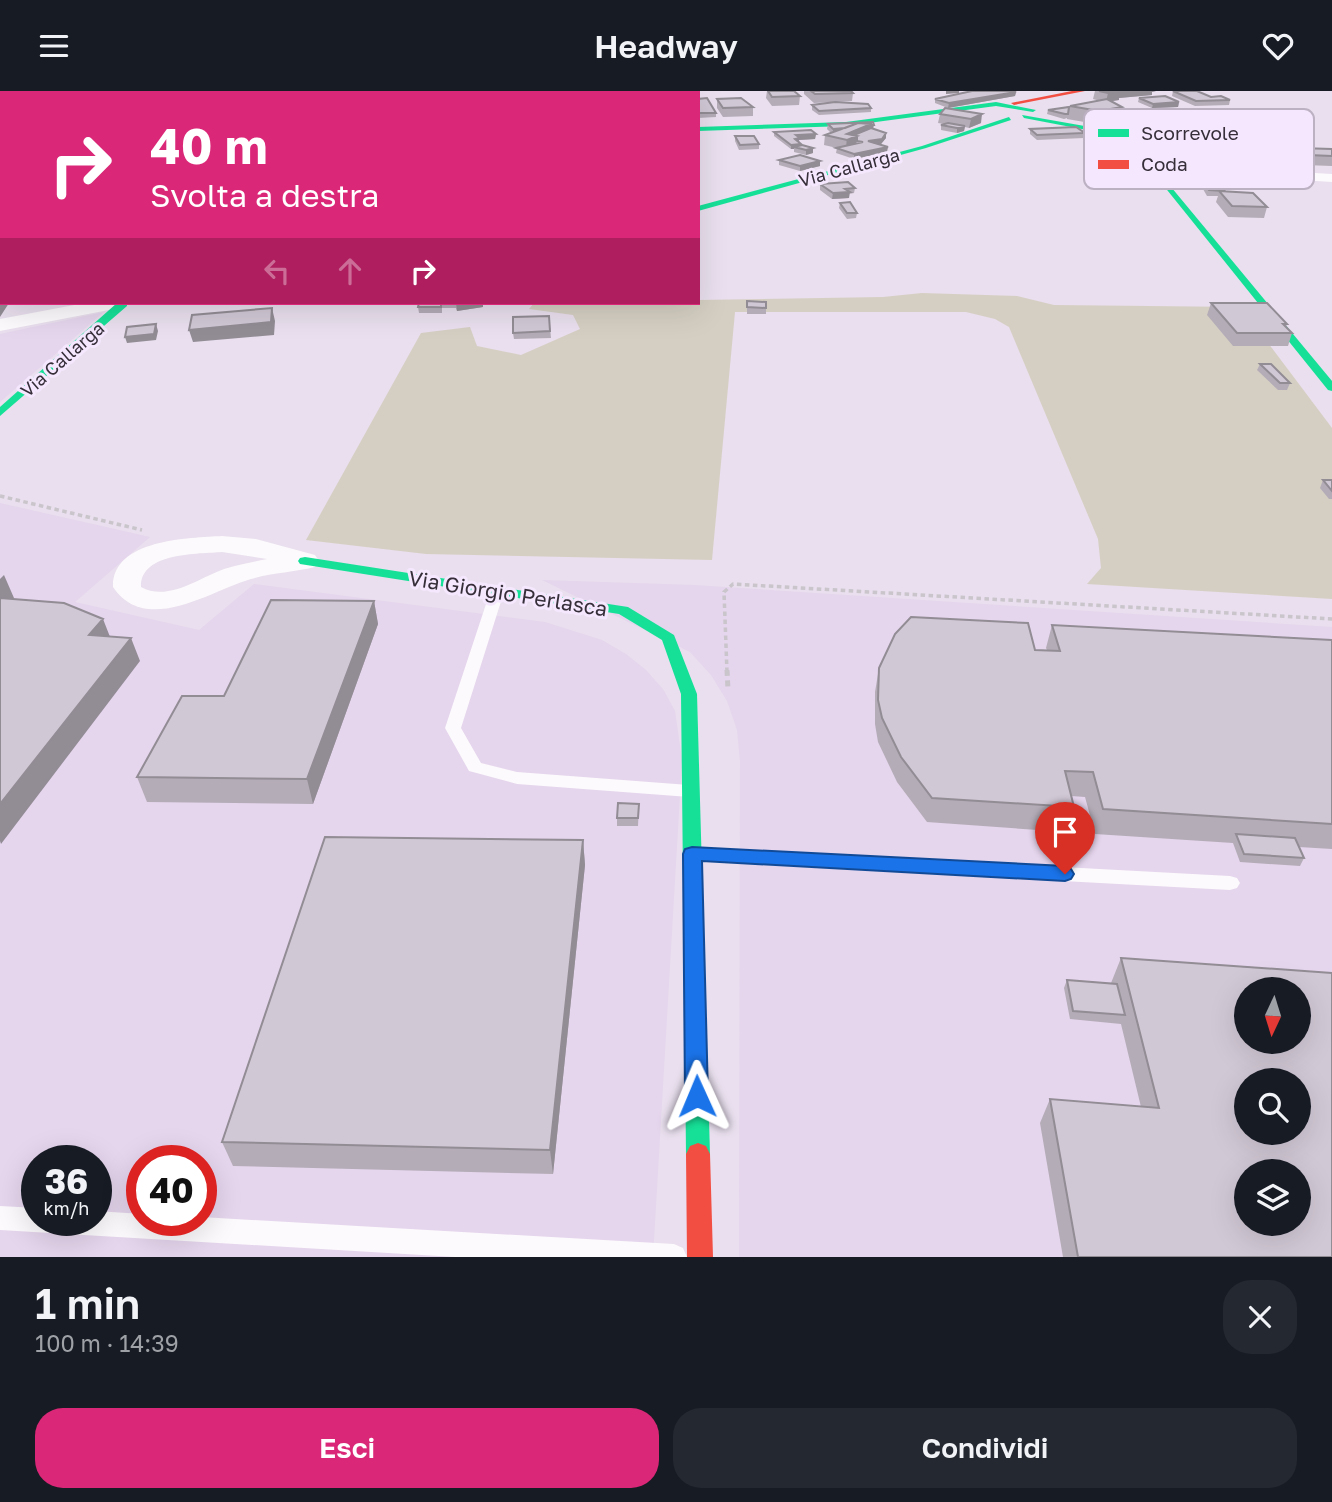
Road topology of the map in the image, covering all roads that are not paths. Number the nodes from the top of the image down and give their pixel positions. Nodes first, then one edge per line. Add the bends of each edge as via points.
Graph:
1 (1082, 91) edge
2 (1054, 98) junction
3 (994, 112) junction
4 (1027, 114) junction
5 (1084, 127) edge
6 (700, 129) edge
7 (1314, 177) edge
8 (1332, 178) edge
9 (1169, 189) edge
10 (700, 208) edge
11 (103, 305) edge
12 (122, 305) edge
13 (0, 324) edge
14 (1332, 388) edge
15 (0, 413) edge
16 (305, 561) junction
17 (497, 592) junction
18 (691, 791) junction
19 (692, 854) junction
20 (1230, 883) dead end
21 (0, 1218) edge
22 (674, 1257) edge
23 (700, 1257) edge

1 - 2 street
2 - 3 street
2 - 4 street
3 - 4 street
3 - 6 street
3 - 10 street, Via Callarga via 924,147
4 - 5 street
7 - 8 street
9 - 14 street
11 - 13 street, Via Callarga
12 - 15 street, Via Callarga
16 - 16 street, Via Giorgio Perlasca via 253,570 171,599 142,598 126,587 125,580 135,564 158,552 186,547 256,547
16 - 17 street, Via Giorgio Perlasca
17 - 18 street, Via Giorgio Perlasca via 623,610 670,638 689,694
17 - 18 lane via 453,728 475,767 517,778
18 - 19 street, Via Giorgio Perlasca
19 - 20 lane
19 - 23 street, Via Giorgio Perlasca
21 - 22 lane

